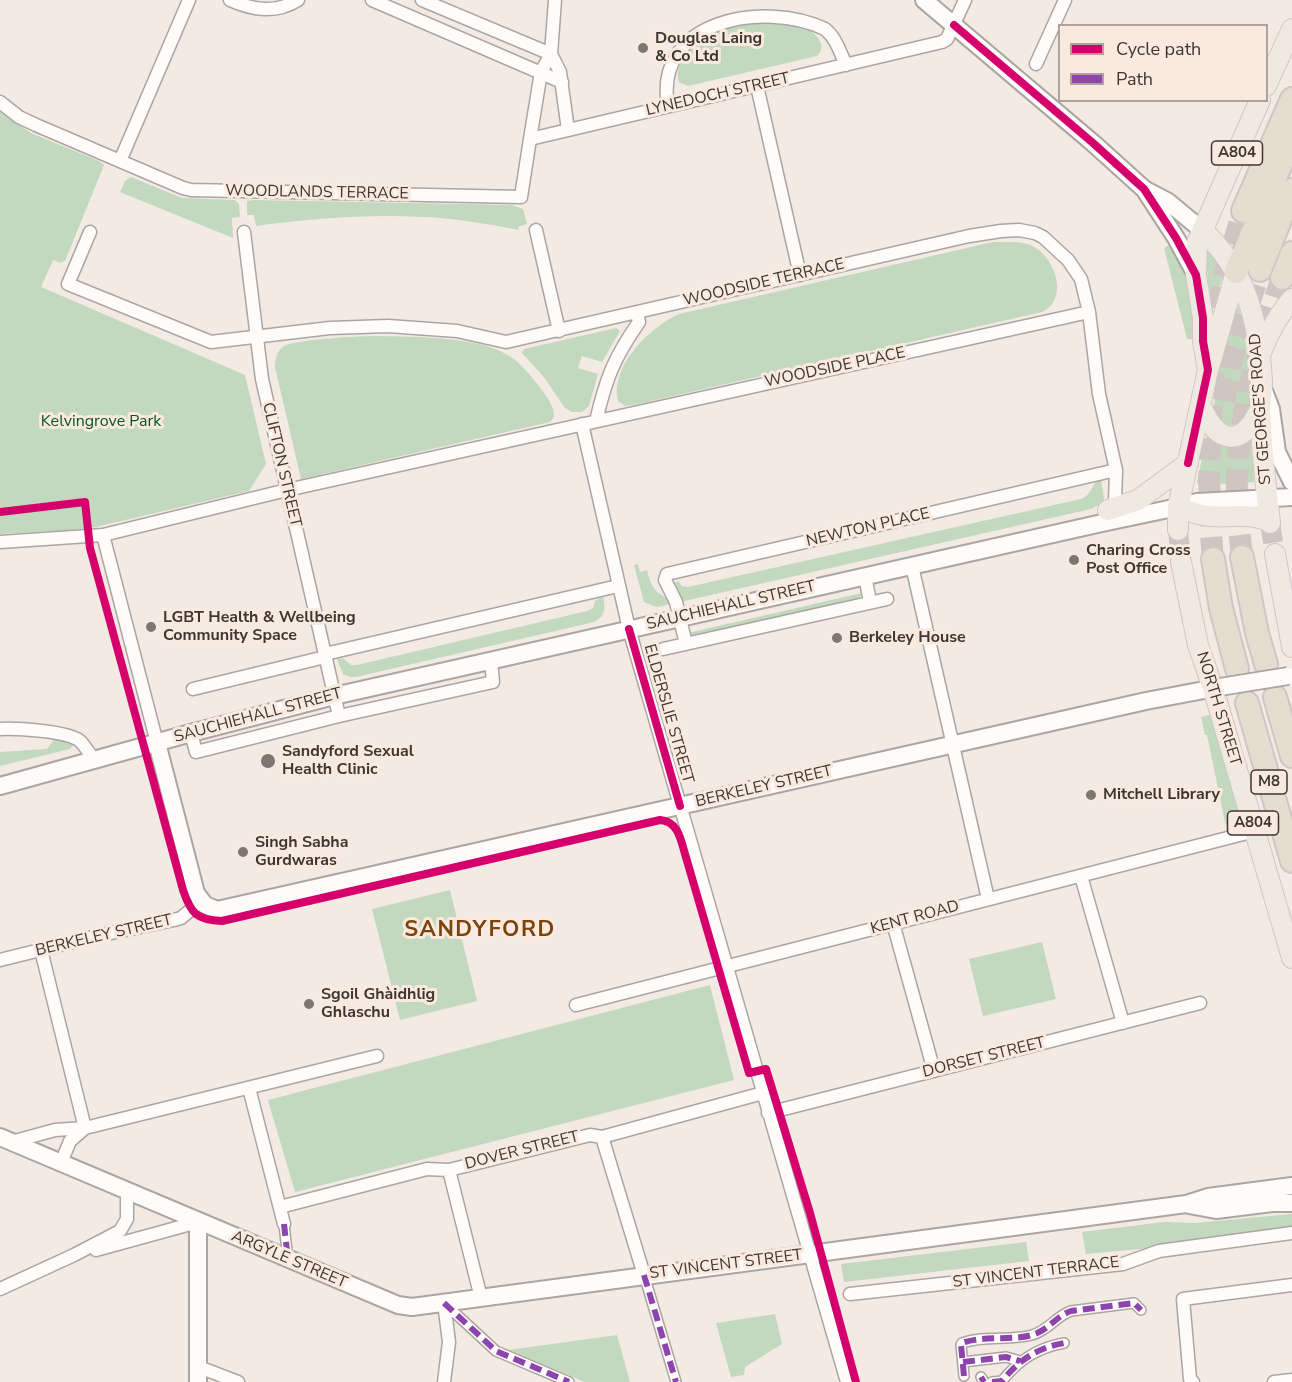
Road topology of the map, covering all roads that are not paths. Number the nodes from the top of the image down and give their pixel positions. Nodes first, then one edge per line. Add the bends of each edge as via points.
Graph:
1 (189, 0) edge
2 (230, 0) edge
3 (298, 0) edge
4 (372, 0) edge
5 (422, 0) edge
6 (555, 0) edge
7 (924, 0) edge
8 (965, 0) edge
9 (1065, 0) edge
10 (459, 16) junction
11 (954, 25) junction
12 (1292, 29) edge
13 (451, 34) junction
14 (551, 54) junction
15 (1036, 64) dead end
16 (846, 65) junction
17 (541, 72) junction
18 (562, 82) junction
19 (1268, 82) edge
20 (757, 86) junction
21 (1292, 99) edge
22 (0, 102) edge
23 (1259, 102) edge
24 (668, 106) junction
25 (568, 130) junction
26 (1292, 137) edge
27 (530, 140) junction
28 (120, 161) junction
29 (1144, 189) junction
30 (1292, 190) edge
31 (1243, 211) tunnel mouth
32 (536, 230) dead end
33 (1202, 230) junction
34 (90, 232) dead end
35 (244, 232) dead end
36 (1292, 253) edge
37 (1241, 263) junction
38 (800, 275) junction
39 (1196, 275) junction
40 (1282, 278) tunnel mouth
41 (1292, 299) edge
42 (1089, 312) junction
43 (637, 313) junction
44 (559, 331) junction
45 (256, 336) junction
46 (1260, 355) junction
47 (1208, 370) junction
48 (1262, 385) junction
49 (1201, 405) junction
50 (1260, 409) junction
51 (596, 421) junction
52 (582, 424) junction
53 (1188, 463) junction
54 (1116, 471) junction
55 (1292, 482) edge
56 (287, 490) junction
57 (1268, 497) junction
58 (1292, 497) edge
59 (1178, 507) junction
60 (1108, 510) junction
61 (1178, 530) tunnel mouth
62 (103, 535) junction
63 (0, 542) edge
64 (1275, 554) tunnel mouth
65 (1242, 556) tunnel mouth
66 (951, 557) junction
67 (1213, 559) tunnel mouth
68 (1181, 562) tunnel mouth
69 (912, 566) junction
70 (865, 576) junction
71 (618, 586) junction
72 (887, 599) dead end
73 (870, 602) junction
74 (680, 618) junction
75 (629, 629) junction
76 (686, 644) junction
77 (1292, 647) edge
78 (663, 649) dead end
79 (325, 656) junction
80 (491, 661) junction
81 (1266, 664) dead end
82 (1237, 669) dead end
83 (1290, 676) edge
84 (1217, 687) junction
85 (193, 689) dead end
86 (334, 696) junction
87 (1275, 697) dead end
88 (1247, 703) dead end
89 (339, 716) junction
90 (0, 729) edge
91 (192, 733) junction
92 (157, 743) junction
93 (952, 745) junction
94 (1292, 756) edge
95 (94, 760) junction
96 (0, 786) edge
97 (680, 806) junction
98 (1255, 831) junction
99 (1292, 861) edge
100 (1081, 876) junction
101 (988, 899) junction
102 (200, 902) junction
103 (893, 923) junction
104 (40, 950) junction
105 (1292, 958) edge
106 (0, 960) edge
107 (728, 968) junction
108 (1200, 1003) dead end
109 (576, 1005) dead end
110 (1123, 1023) junction
111 (377, 1056) dead end
112 (934, 1071) junction
113 (249, 1088) junction
114 (764, 1093) junction
115 (768, 1113) junction
116 (85, 1128) junction
117 (602, 1137) junction
118 (5, 1140) edge
119 (61, 1163) junction
120 (449, 1170) junction
121 (1292, 1186) edge
122 (127, 1191) junction
123 (1292, 1203) edge
124 (1186, 1204) junction
125 (280, 1207) junction
126 (198, 1222) junction
127 (284, 1224) joint
128 (1292, 1233) edge
129 (808, 1254) junction
130 (74, 1256) junction
131 (288, 1260) junction
132 (644, 1275) junction
133 (1292, 1285) edge
134 (0, 1289) edge
135 (850, 1294) dead end
136 (481, 1298) junction
137 (444, 1304) junction
138 (1141, 1310) dead end
139 (1064, 1343) dead end
140 (1020, 1361) junction
141 (963, 1362) junction
142 (198, 1375) edge
143 (964, 1376) dead end
144 (1292, 1380) edge
145 (238, 1382) edge
146 (444, 1382) edge
147 (569, 1382) edge
148 (676, 1382) edge
149 (847, 1382) edge
150 (992, 1382) edge
151 (1193, 1382) edge
152 (1274, 1382) edge

1 - 28 street
2 - 3 street via 268,10
4 - 13 street
5 - 10 street
6 - 14 street
7 - 11 street
8 - 11 street
9 - 15 street
10 - 13 street
10 - 14 street
11 - 16 street, LYNEDOCH STREET via 942,42
11 - 29 street
12 - 19 main road
13 - 17 street
14 - 17 street
14 - 18 street
16 - 20 street, LYNEDOCH STREET
16 - 24 street via 831,34 806,16 775,6 738,7 706,21 682,43 666,80
17 - 18 street
17 - 27 street
18 - 25 street
20 - 24 street, LYNEDOCH STREET
20 - 38 street
21 - 31 highway
22 - 28 street, WOODLANDS TERRACE via 19,117
23 - 33 main road, A804
24 - 25 street, LYNEDOCH STREET
25 - 27 street, LYNEDOCH STREET
26 - 37 highway
27 - 28 street, WOODLANDS TERRACE via 520,197 202,191 183,188
29 - 33 street via 1167,201
29 - 39 street, A804
30 - 37 highway
32 - 44 street
33 - 37 main road, ST GEORGE'S ROAD
33 - 39 main road, A804 via 1196,251
34 - 45 street, WOODSIDE TERRACE via 68,284 211,342
35 - 45 street, CLIFTON STREET
36 - 40 highway
37 - 46 main road, ST GEORGE'S ROAD
37 - 47 main road
38 - 42 street, WOODSIDE TERRACE via 969,236 1028,231 1043,237 1078,273
38 - 43 street, WOODSIDE TERRACE
39 - 47 main road, A804
41 - 46 main road via 1278,316
42 - 51 street, WOODSIDE PLACE
42 - 54 street, WOODSIDE TERRACE via 1099,394
43 - 44 street, WOODSIDE TERRACE
43 - 51 street via 639,322 611,368
44 - 45 street, WOODSIDE TERRACE via 506,342 457,331 388,326
45 - 56 street, CLIFTON STREET
46 - 48 main road, ST GEORGE'S ROAD
47 - 49 main road
48 - 50 main road, ST GEORGE'S ROAD
48 - 55 street via 1271,409 1276,452
49 - 50 main road via 1216,431 1229,436 1250,429
49 - 53 main road
50 - 57 main road, ST GEORGE'S ROAD
51 - 52 street, WOODSIDE PLACE
52 - 56 street, WOODSIDE PLACE
52 - 71 street, ELDERSLIE STREET
53 - 59 main road
53 - 60 main road via 1138,501
54 - 60 street, WOODSIDE TERRACE via 1115,502
54 - 74 street, NEWTON PLACE via 667,574 666,585
56 - 62 street, WOODSIDE PLACE
56 - 79 street, CLIFTON STREET
57 - 58 street, SAUCHIEHALL STREET
57 - 59 street, SAUCHIEHALL STREET
57 - 59 main road, ST GEORGE'S ROAD via 1270,522 1247,514 1203,515
59 - 61 main road
59 - 66 street, SAUCHIEHALL STREET
60 - 66 street via 980,539
62 - 63 street, WOODSIDE PLACE
62 - 92 street
64 - 77 main road
65 - 81 highway
66 - 69 street, SAUCHIEHALL STREET
67 - 82 highway
68 - 84 main road, NORTH STREET / A804 via 1198,645
69 - 70 street, SAUCHIEHALL STREET
69 - 93 street
70 - 73 street
70 - 74 street, SAUCHIEHALL STREET
71 - 75 street, ELDERSLIE STREET
71 - 79 street
72 - 73 street
73 - 76 street
74 - 75 street, SAUCHIEHALL STREET
74 - 76 street
75 - 80 street, SAUCHIEHALL STREET
75 - 97 street, ELDERSLIE STREET
76 - 78 street
79 - 85 street
79 - 86 street, CLIFTON STREET
80 - 86 street, SAUCHIEHALL STREET
80 - 89 street via 493,682
83 - 84 street, BERKELEY STREET, bridge
84 - 93 street, BERKELEY STREET
84 - 98 main road, NORTH STREET / A804
86 - 89 street, CLIFTON STREET
86 - 91 street, SAUCHIEHALL STREET
87 - 94 highway, M8
88 - 99 highway, M8
89 - 91 street via 196,752
90 - 95 street via 72,737
91 - 92 street, SAUCHIEHALL STREET
92 - 95 street, SAUCHIEHALL STREET
92 - 102 street
93 - 97 street, BERKELEY STREET
93 - 101 street
95 - 96 street, SAUCHIEHALL STREET
97 - 102 street, BERKELEY STREET via 221,910
97 - 107 street, ELDERSLIE STREET
98 - 100 street, KENT ROAD
98 - 105 main road, NORTH STREET / A804
100 - 101 street, KENT ROAD
100 - 110 street
101 - 103 street, KENT ROAD
102 - 104 street, BERKELEY STREET via 181,918
103 - 107 street, KENT ROAD
103 - 112 street
104 - 106 street, BERKELEY STREET
104 - 116 street
107 - 109 street, KENT ROAD
107 - 114 street, ELDERSLIE STREET
108 - 110 street, DORSET STREET
110 - 112 street, DORSET STREET
111 - 113 street
112 - 115 street, DORSET STREET
113 - 116 street
113 - 125 street
114 - 115 street, ELDERSLIE STREET
114 - 117 street, DOVER STREET
115 - 129 street, ELDERSLIE STREET
116 - 118 street
116 - 119 street via 70,1141
117 - 120 street, DOVER STREET via 590,1135
117 - 132 street
118 - 119 street, ARGYLE STREET
119 - 122 street, ARGYLE STREET
120 - 125 street, DOVER STREET via 427,1169
120 - 136 street
121 - 124 street, ST VINCENT STREET via 1208,1197
122 - 126 street, ARGYLE STREET
122 - 130 street via 128,1219 124,1227
123 - 124 street, ST VINCENT STREET via 1216,1210
124 - 129 street, ST VINCENT STREET
125 - 127 street
126 - 130 street
126 - 131 street, ARGYLE STREET
126 - 142 street
127 - 131 street
128 - 135 street, ST VINCENT TERRACE via 1159,1251 1123,1264
129 - 132 street, ST VINCENT STREET
129 - 149 street, ELDERSLIE STREET
130 - 134 street
131 - 137 street, ARGYLE STREET via 398,1305
132 - 136 street, ST VINCENT STREET
132 - 148 street
133 - 151 street via 1183,1299
136 - 137 street, ST VINCENT STREET
137 - 146 street via 449,1342
137 - 147 street via 496,1352
138 - 141 street via 1134,1303 1071,1311 1047,1329 1031,1335 962,1343
139 - 140 street via 1038,1350
140 - 141 street via 1006,1358
140 - 150 street via 1002,1381
141 - 143 street
142 - 145 street
144 - 152 street

